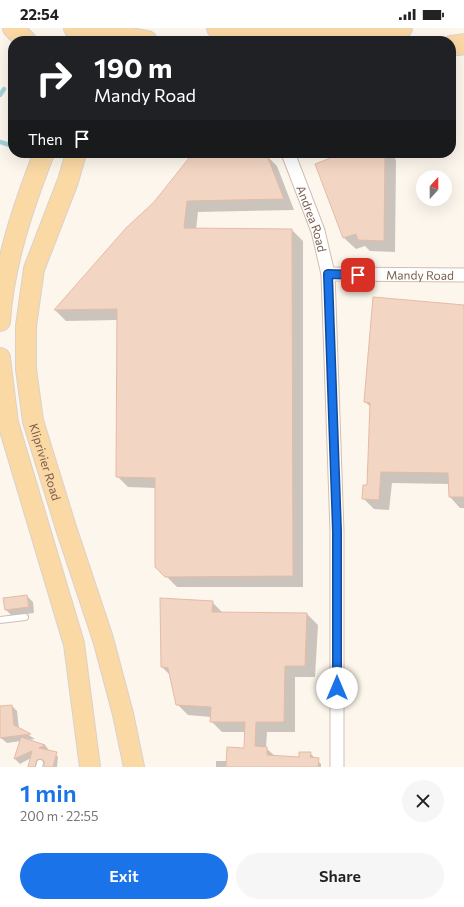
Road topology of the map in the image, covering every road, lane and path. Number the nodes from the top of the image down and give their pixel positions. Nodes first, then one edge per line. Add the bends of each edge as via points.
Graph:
1 (13, 28) edge
2 (217, 28) edge
3 (402, 28) edge
4 (240, 30) edge
5 (82, 32) edge
6 (121, 35) edge
7 (21, 36) edge
8 (42, 158) edge
9 (75, 158) edge
10 (80, 158) edge
11 (290, 158) edge
12 (68, 181) junction
13 (328, 274) junction
14 (464, 275) edge
15 (0, 321) edge
16 (0, 358) edge
17 (25, 617) dead end
18 (0, 620) edge
19 (90, 767) edge
20 (134, 767) edge
21 (337, 767) edge

1 - 7 main road
2 - 4 main road
3 - 4 main road via 305,35 267,35
5 - 6 main road
8 - 15 main road via 28,194 8,263
9 - 12 main road, Kliprivier Road
10 - 12 main road
11 - 13 street, Andrea Road via 318,231
12 - 20 main road, Kliprivier Road via 36,262 30,295 26,326 29,401 49,474 103,640
13 - 14 street, Mandy Road
13 - 21 street, Andrea Road via 337,531
16 - 19 main road via 8,423 74,644
17 - 18 lane

